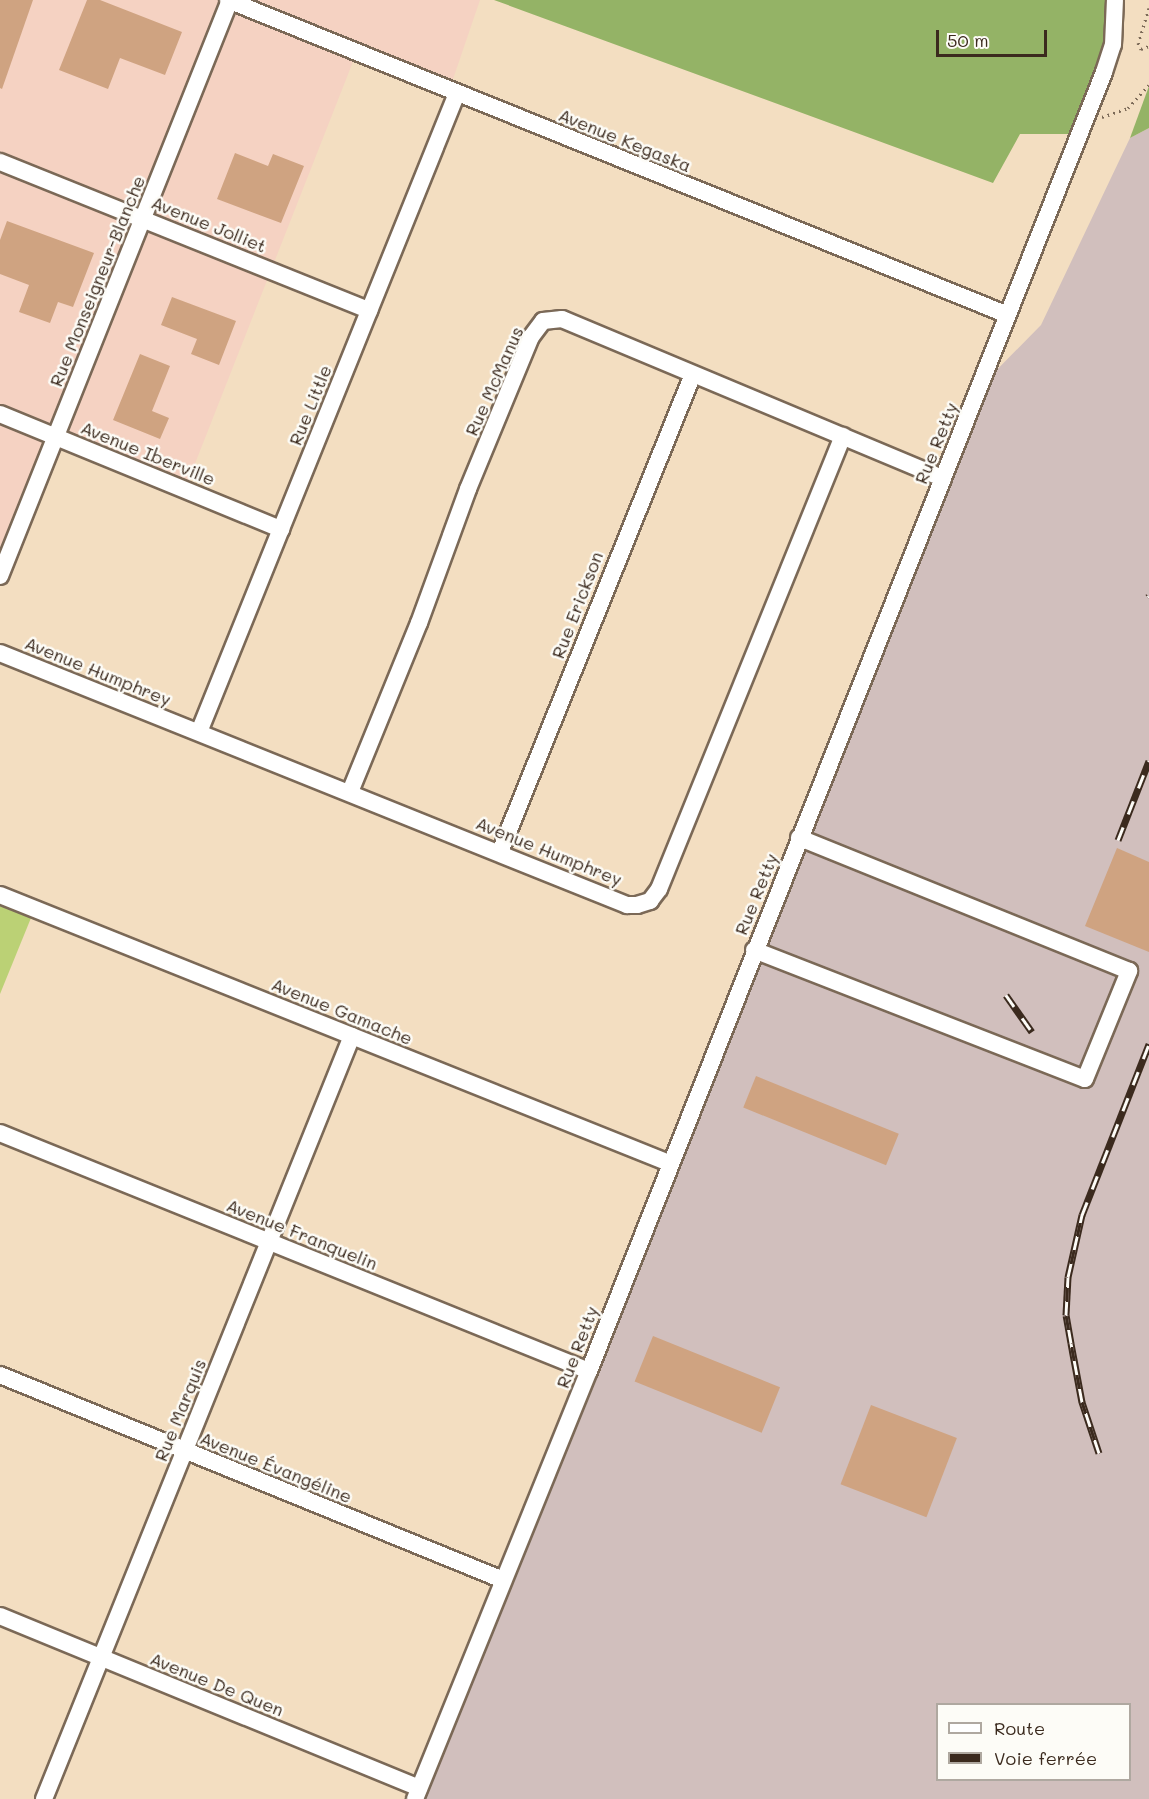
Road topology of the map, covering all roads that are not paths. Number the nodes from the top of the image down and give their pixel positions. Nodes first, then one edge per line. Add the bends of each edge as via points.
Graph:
1 (229, 0) edge
2 (1115, 0) edge
3 (457, 93) junction
4 (0, 162) edge
5 (143, 218) junction
6 (369, 310) junction
7 (1008, 315) junction
8 (693, 374) junction
9 (0, 414) edge
10 (56, 436) junction
11 (843, 436) junction
12 (943, 478) junction
13 (281, 529) junction
14 (0, 576) edge
15 (0, 653) edge
16 (199, 732) junction
17 (350, 792) junction
18 (799, 838) junction
19 (500, 852) junction
20 (0, 895) edge
21 (754, 950) junction
22 (352, 1036) junction
23 (0, 1133) edge
24 (669, 1163) junction
25 (269, 1242) junction
26 (589, 1371) junction
27 (0, 1375) edge
28 (184, 1450) junction
29 (503, 1580) junction
30 (0, 1616) edge
31 (101, 1657) junction
32 (417, 1793) edge
33 (44, 1799) edge

1 - 3 street, Avenue Kegaska
1 - 5 street, Rue Monseigneur-Blanche
2 - 7 street, Rue Retty via 1113,45
3 - 6 street, Rue Little
3 - 7 street, Avenue Kegaska
4 - 5 street, Avenue Jolliet
5 - 6 street, Avenue Jolliet
5 - 10 street, Rue Monseigneur-Blanche
6 - 13 street, Rue Little
7 - 12 street, Rue Retty
8 - 11 street, Rue McManus
8 - 17 street, Rue McManus via 562,319 543,321 531,337 468,489
8 - 19 street, Rue Erickson
9 - 10 street, Avenue Iberville
10 - 13 street, Avenue Iberville
10 - 14 street, Rue Monseigneur-Blanche
11 - 12 street, Rue McManus
11 - 19 street, Avenue Humphrey via 659,889 650,901 627,904
12 - 18 street, Rue Retty
13 - 16 street, Rue Little
15 - 16 street, Avenue Humphrey
16 - 17 street, Avenue Humphrey
17 - 19 street, Avenue Humphrey
18 - 21 street, Rue Retty
18 - 21 street via 1130,971 1085,1079
20 - 22 street, Avenue Gamache
21 - 24 street, Rue Retty
22 - 24 street, Avenue Gamache
22 - 25 street, Rue Marquis
23 - 25 street, Avenue Franquelin
24 - 26 street, Rue Retty
25 - 26 street, Avenue Franquelin
25 - 28 street, Rue Marquis
26 - 29 street, Rue Retty
27 - 28 street, Avenue Évangéline
28 - 29 street, Avenue Évangéline
28 - 31 street, Rue Marquis
29 - 32 street, Rue Retty
30 - 31 street, Avenue De Quen
31 - 32 street, Avenue De Quen
31 - 33 street, Rue Marquis

